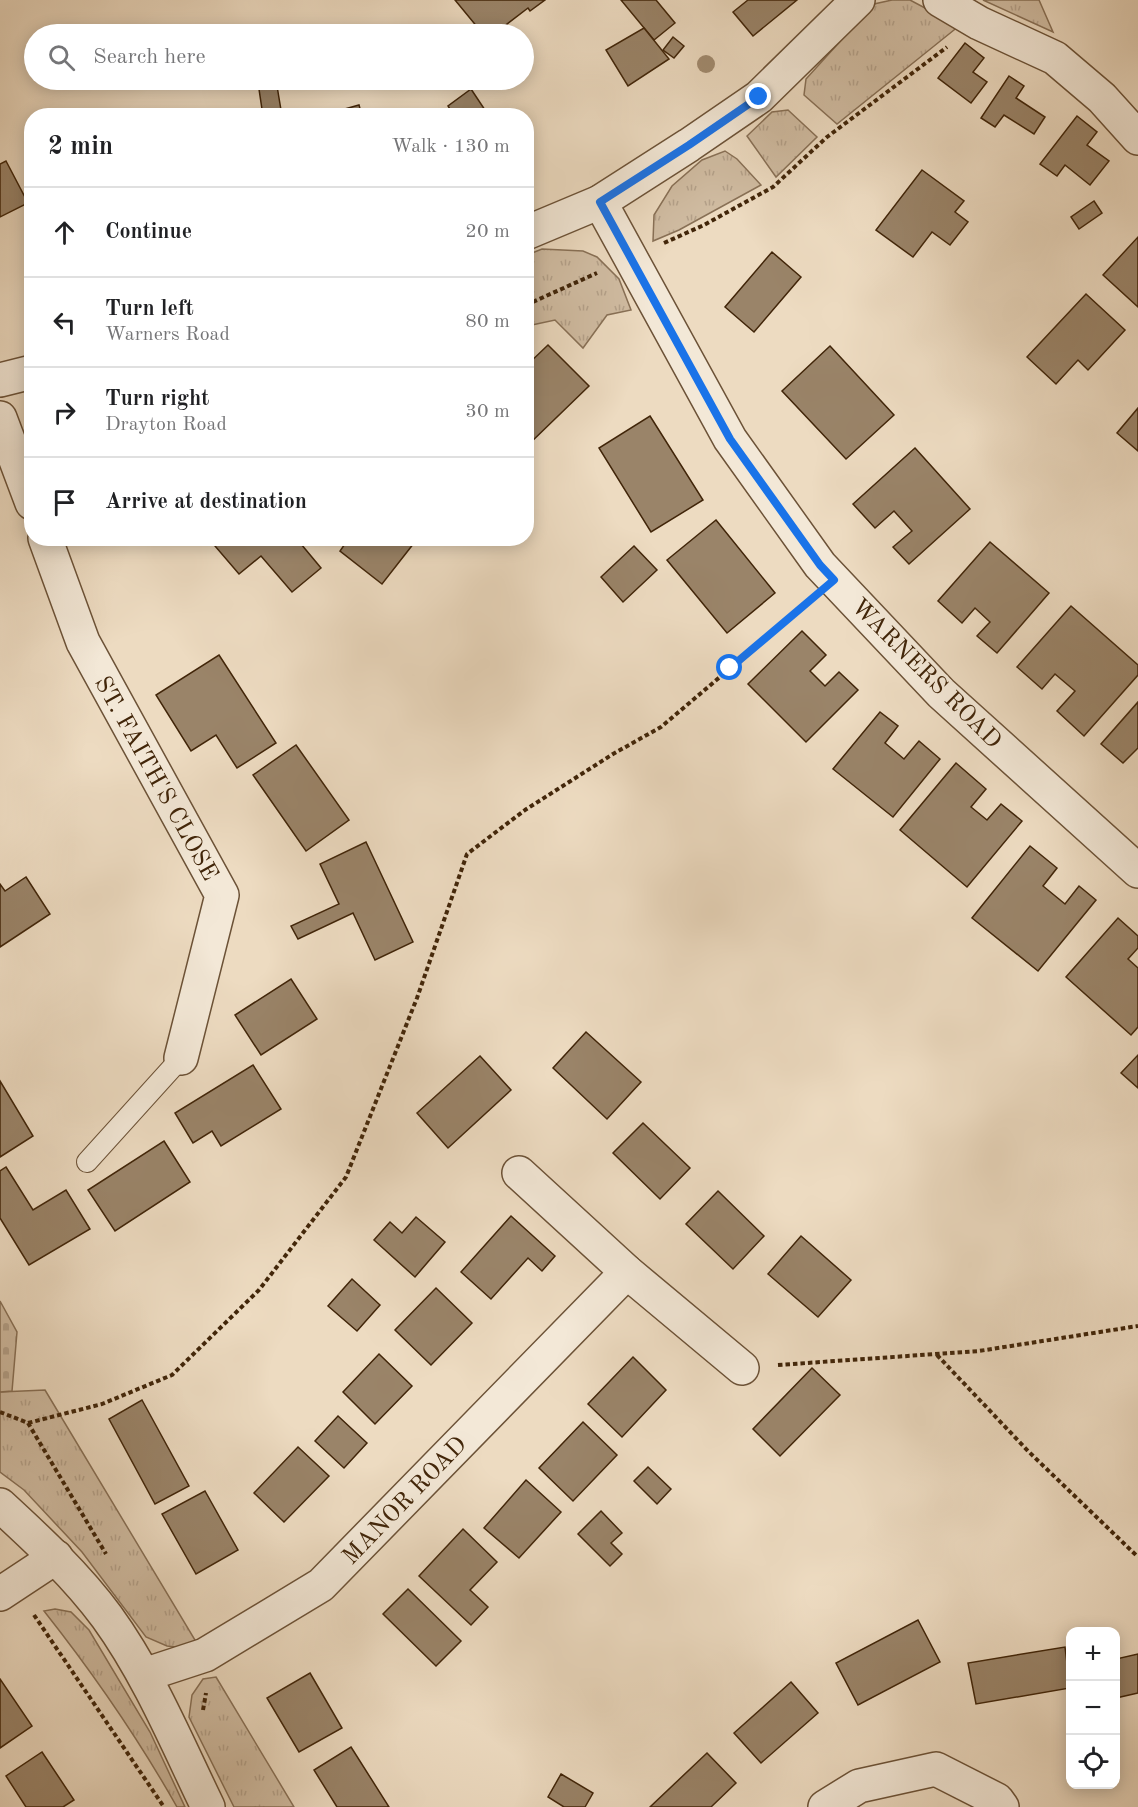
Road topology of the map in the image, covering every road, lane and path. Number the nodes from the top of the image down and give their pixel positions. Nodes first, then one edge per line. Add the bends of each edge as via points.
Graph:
1 (858, 0) edge
2 (940, 0) edge
3 (979, 23) junction
4 (1138, 138) edge
5 (600, 202) junction
6 (534, 231) edge
7 (630, 257) junction
8 (534, 301) edge
9 (24, 374) edge
10 (0, 380) edge
11 (0, 418) edge
12 (24, 482) edge
13 (48, 546) edge
14 (834, 580) junction
15 (1138, 871) edge
16 (181, 1058) joint
17 (87, 1162) dead end
18 (519, 1173) dead end
19 (627, 1272) junction
20 (1138, 1326) edge
21 (936, 1354) junction
22 (742, 1368) joint
23 (0, 1412) edge
24 (28, 1423) junction
25 (0, 1505) edge
26 (106, 1554) dead end
27 (56, 1557) junction
28 (1138, 1557) edge
29 (7, 1590) edge
30 (144, 1675) junction
31 (165, 1807) edge
32 (208, 1807) edge
33 (825, 1807) edge
34 (1002, 1807) edge

1 - 5 street via 759,97
2 - 3 street
3 - 4 street via 1054,58 1102,98
3 - 7 path via 827,137 774,187 704,225
5 - 6 street
5 - 7 street, WARNERS ROAD
7 - 8 path
7 - 14 street, WARNERS ROAD via 730,439
9 - 10 street
11 - 12 street
13 - 16 street, ST. FAITH'S CLOSE via 83,642 222,895
14 - 15 street, WARNERS ROAD via 940,693
14 - 24 path via 661,727 525,810 467,854 417,998 346,1177 259,1290 172,1375 102,1404
16 - 17 lane
18 - 19 street
19 - 22 street
19 - 30 street, MANOR ROAD via 321,1585 205,1655
20 - 21 path
21 - 22 path
21 - 28 path via 1029,1452
23 - 24 path
24 - 26 path
25 - 27 street
27 - 29 street
27 - 30 street via 107,1617
29 - 31 path
30 - 32 street
33 - 34 street via 860,1786 936,1769 997,1800

